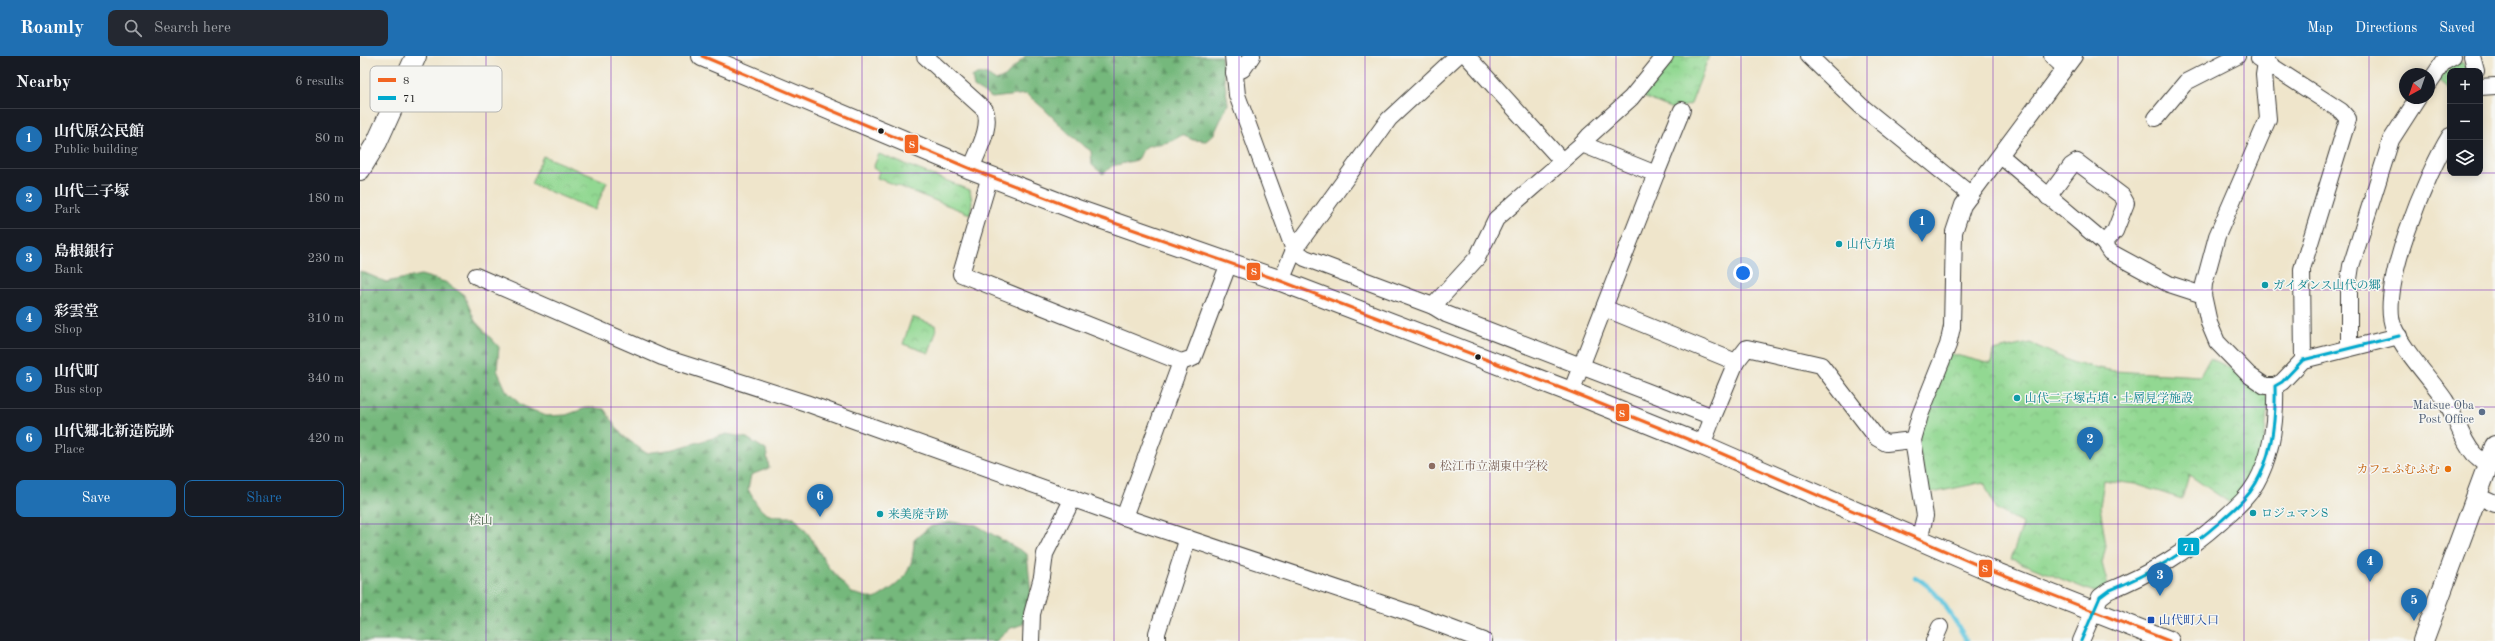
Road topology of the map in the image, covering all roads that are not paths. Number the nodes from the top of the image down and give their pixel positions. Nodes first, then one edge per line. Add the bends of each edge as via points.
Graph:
1 (416, 56) edge
2 (702, 56) edge
3 (925, 56) edge
4 (1233, 56) edge
5 (1252, 56) edge
6 (1457, 56) edge
7 (1467, 56) edge
8 (1665, 56) edge
9 (1809, 56) edge
10 (2052, 56) edge
11 (2237, 56) edge
12 (2453, 56) edge
13 (2472, 56) edge
14 (2263, 59) edge
15 (2070, 62) edge
16 (411, 66) edge
17 (2475, 68) edge
18 (1234, 73) junction
19 (2435, 75) edge
20 (2495, 86) edge
21 (2483, 87) edge
22 (2414, 104) edge
23 (1682, 110) dead end
24 (391, 112) edge
25 (2156, 118) dead end
26 (2448, 140) edge
27 (1582, 144) junction
28 (2001, 156) junction
29 (1562, 161) junction
30 (971, 169) junction
31 (360, 170) edge
32 (1656, 174) junction
33 (990, 176) junction
34 (1972, 195) junction
35 (2048, 197) junction
36 (2104, 243) junction
37 (1294, 250) junction
38 (1229, 263) junction
39 (476, 276) dead end
40 (1281, 281) junction
41 (2203, 296) junction
42 (1433, 306) junction
43 (1604, 308) junction
44 (2399, 336) junction
45 (2349, 348) junction
46 (2303, 360) junction
47 (1181, 362) junction
48 (1736, 362) junction
49 (1582, 366) junction
50 (2275, 386) junction
51 (1571, 392) junction
52 (1713, 418) junction
53 (1913, 440) junction
54 (1702, 445) junction
55 (2495, 446) edge
56 (2488, 466) junction
57 (2477, 496) junction
58 (1073, 498) junction
59 (2495, 504) edge
60 (1124, 517) junction
61 (1188, 538) junction
62 (1919, 540) junction
63 (2093, 612) junction
64 (1031, 641) edge
65 (1157, 641) edge
66 (1484, 641) edge
67 (2081, 641) edge
68 (2169, 641) edge
69 (2423, 641) edge

1 - 16 street
2 - 30 street
3 - 30 street via 985,110 988,117
4 - 18 street
5 - 18 street via 1243,69
6 - 37 street via 1389,118
7 - 29 street
8 - 27 street via 1631,98
9 - 34 street via 1861,106
10 - 15 street
11 - 25 street via 2186,82
12 - 19 street via 2444,62
13 - 17 street
14 - 41 street via 2268,119 2217,236
14 - 46 street via 2341,111 2348,123 2302,269
15 - 28 street
18 - 37 street via 1236,95
20 - 21 street
22 - 45 street via 2391,140 2351,266
23 - 32 street
24 - 31 street
26 - 44 street via 2427,179 2396,267 2391,308 2394,328
27 - 29 street
27 - 32 street
28 - 34 street
28 - 35 street
29 - 42 street via 1496,218 1477,258
30 - 33 street
32 - 43 street
33 - 38 street via 1080,211
33 - 47 street via 961,274
34 - 53 street via 1960,211 1954,232 1952,327 1948,345 1920,415
35 - 36 street
35 - 36 street via 2071,166 2077,162 2122,196 2125,207 2115,232
36 - 41 street via 2110,252 2152,276
37 - 40 street
37 - 42 street via 1305,258
38 - 40 street
38 - 47 street via 1194,358
39 - 58 street via 662,357 806,403
40 - 51 street
41 - 50 street via 2209,323 2217,342 2249,375 2265,386
42 - 49 street via 1446,314
43 - 48 street
43 - 49 street
44 - 45 street
44 - 56 street via 2446,402 2474,454
45 - 46 street
46 - 50 street
47 - 60 street
48 - 52 street
48 - 53 street via 1747,348 1820,364 1877,438 1886,443
49 - 51 street
49 - 52 street
50 - 63 street via 2271,442 2262,469 2245,500 2201,539 2163,566 2108,590 2100,596
51 - 54 street
52 - 54 street
53 - 62 street via 1926,516
54 - 62 street
55 - 56 street
56 - 57 street
57 - 59 street
57 - 69 street
58 - 60 street
58 - 64 street via 1045,554 1032,614
60 - 61 street
61 - 65 street via 1157,633
61 - 66 street via 1410,613
62 - 63 street
63 - 67 street
63 - 68 street

